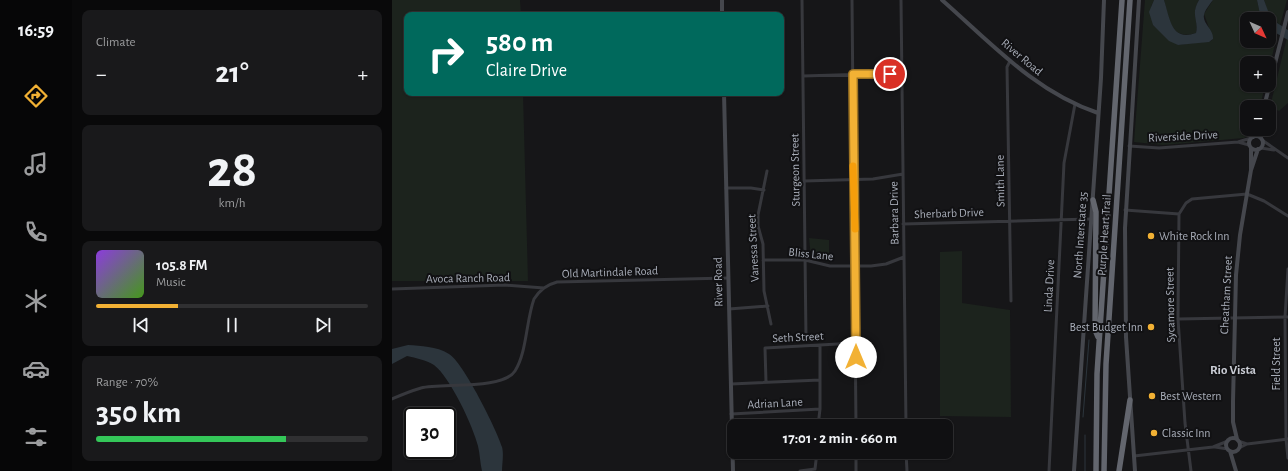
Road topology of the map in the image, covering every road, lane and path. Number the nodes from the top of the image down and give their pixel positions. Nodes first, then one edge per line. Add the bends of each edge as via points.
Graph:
1 (722, 0) edge
2 (802, 0) edge
3 (852, 0) edge
4 (901, 0) edge
5 (942, 0) edge
6 (1104, 0) edge
7 (1122, 0) edge
8 (1130, 0) edge
9 (1139, 0) edge
10 (722, 12) edge
11 (1288, 12) edge
12 (1010, 60) junction
13 (902, 73) junction
14 (853, 74) junction
15 (803, 76) junction
16 (724, 96) edge
17 (1266, 100) edge
18 (1075, 104) junction
19 (1098, 113) junction
20 (1261, 136) edge
21 (1252, 137) junction
22 (1262, 139) junction
23 (1238, 142) junction
24 (1129, 146) junction
25 (1250, 147) junction
26 (1260, 149) junction
27 (1274, 150) junction
28 (1288, 158) edge
29 (1251, 170) junction
30 (767, 171) dead end
31 (903, 174) junction
32 (853, 180) junction
33 (804, 181) junction
34 (726, 188) junction
35 (764, 190) junction
36 (1247, 194) junction
37 (1093, 200) junction
38 (1125, 210) junction
39 (1179, 214) junction
40 (1288, 216) edge
41 (1061, 219) junction
42 (1091, 219) junction
43 (1010, 220) junction
44 (903, 224) junction
45 (904, 257) junction
46 (763, 260) junction
47 (805, 260) junction
48 (856, 265) junction
49 (1288, 269) edge
50 (728, 278) junction
51 (544, 288) junction
52 (392, 289) edge
53 (1011, 301) dead end
54 (768, 306) junction
55 (729, 310) junction
56 (1287, 317) edge
57 (1234, 319) junction
58 (1178, 320) junction
59 (771, 324) dead end
60 (806, 339) dead end
61 (1099, 340) junction
62 (856, 343) junction
63 (820, 345) junction
64 (820, 380) junction
65 (766, 382) junction
66 (731, 384) junction
67 (392, 400) edge
68 (1130, 400) junction
69 (820, 410) junction
70 (731, 414) junction
71 (731, 419) edge
72 (819, 419) edge
73 (856, 419) edge
74 (906, 419) edge
75 (1233, 422) junction
76 (1287, 439) edge
77 (1238, 440) junction
78 (1228, 441) junction
79 (1247, 444) junction
80 (1213, 447) junction
81 (1189, 449) junction
82 (1238, 449) junction
83 (1229, 450) junction
84 (1134, 456) junction
85 (1288, 458) edge
86 (733, 459) edge
87 (817, 459) edge
88 (856, 459) edge
89 (906, 459) edge
90 (1235, 465) junction
91 (733, 471) edge
92 (800, 471) edge
93 (856, 471) edge
94 (907, 471) edge
95 (1049, 471) edge
96 (1074, 471) edge
97 (1096, 471) edge
98 (1104, 471) edge
99 (1120, 471) edge
100 (1135, 471) edge
101 (1191, 471) edge
102 (1236, 471) edge

1 - 10 street
2 - 15 street, Sturgeon Street
3 - 14 street
4 - 13 street, Barbara Drive
5 - 12 street, River Road
6 - 19 street, North Interstate 35
7 - 61 highway, Purple Heart Trail
8 - 98 highway, Purple Heart Trail via 1107,357
9 - 24 street
11 - 17 street
12 - 18 street, River Road via 1034,81
12 - 43 street, Smith Lane via 1007,67
13 - 14 street
13 - 31 street, Barbara Drive
14 - 15 street
14 - 32 street
15 - 33 street, Sturgeon Street
16 - 34 street, River Road
18 - 19 street, River Road
18 - 41 street, Linda Drive via 1064,163
19 - 37 street, North Interstate 35
20 - 22 street
21 - 22 street
21 - 23 street, Riverside Drive
21 - 25 street, Cheatham Street
22 - 26 street, Cheatham Street
22 - 27 street
23 - 24 street, Riverside Drive via 1159,148
23 - 25 street, Riverside Drive
24 - 38 street
25 - 26 street
25 - 29 street, Cheatham Street
26 - 27 street
26 - 29 street, Cheatham Street
27 - 28 street
29 - 36 street, Cheatham Street
30 - 35 street, Vanessa Street
31 - 32 street
31 - 44 street, Barbara Drive
32 - 33 street
32 - 48 street
33 - 47 street, Sturgeon Street
34 - 35 street
34 - 50 street, River Road
35 - 46 street, Vanessa Street via 758,215
36 - 39 street via 1192,199
36 - 40 street via 1259,198
36 - 57 street, Cheatham Street via 1240,235
37 - 42 street, North Interstate 35
37 - 61 highway via 1096,212 1095,330
38 - 39 street
38 - 68 street via 1124,284
39 - 58 street, Sycamore Street
41 - 42 street, Sherbarb Drive
41 - 43 street, Sherbarb Drive
41 - 95 street, Linda Drive
42 - 96 street, North Interstate 35
43 - 44 street, Sherbarb Drive
43 - 53 street, Smith Lane
44 - 45 street, Barbara Drive
45 - 48 street, Bliss Lane via 879,265
45 - 74 street, Barbara Drive
46 - 47 street, Bliss Lane
46 - 54 street, Vanessa Street
47 - 48 street, Bliss Lane via 830,266
47 - 60 street, Sturgeon Street
48 - 62 street
49 - 56 street, Field Street
50 - 51 street, Old Martindale Road via 557,282
50 - 55 street, River Road
51 - 52 street, Avoca Ranch Road via 505,286
51 - 67 street via 534,299 531,308 520,361 516,370 505,379 421,388
54 - 55 street
54 - 59 street, Vanessa Street
55 - 66 street, River Road
56 - 57 street
56 - 76 street, Field Street
57 - 58 street
57 - 75 street, Cheatham Street
58 - 81 street, Sycamore Street via 1184,423
61 - 97 highway, Purple Heart Trail
62 - 63 street, Seth Street
62 - 73 street
63 - 64 street
63 - 65 street, Seth Street via 765,348
64 - 65 street
64 - 69 street
65 - 66 street
66 - 70 street, River Road
68 - 84 street
68 - 99 highway
69 - 70 street, Adrian Lane
69 - 72 street
70 - 71 street, River Road
75 - 77 street, Cheatham Street
75 - 78 street, Cheatham Street
76 - 79 street
76 - 85 street, Field Street
77 - 78 street via 1234,438
77 - 79 street
77 - 82 street
78 - 80 street
78 - 83 street
79 - 82 street
80 - 81 street
80 - 83 street
81 - 84 street
81 - 101 street, Sycamore Street
82 - 83 street
82 - 90 street
83 - 90 street
84 - 100 street
86 - 91 street, River Road
87 - 92 street via 816,469
88 - 93 street
89 - 94 street
90 - 102 street

